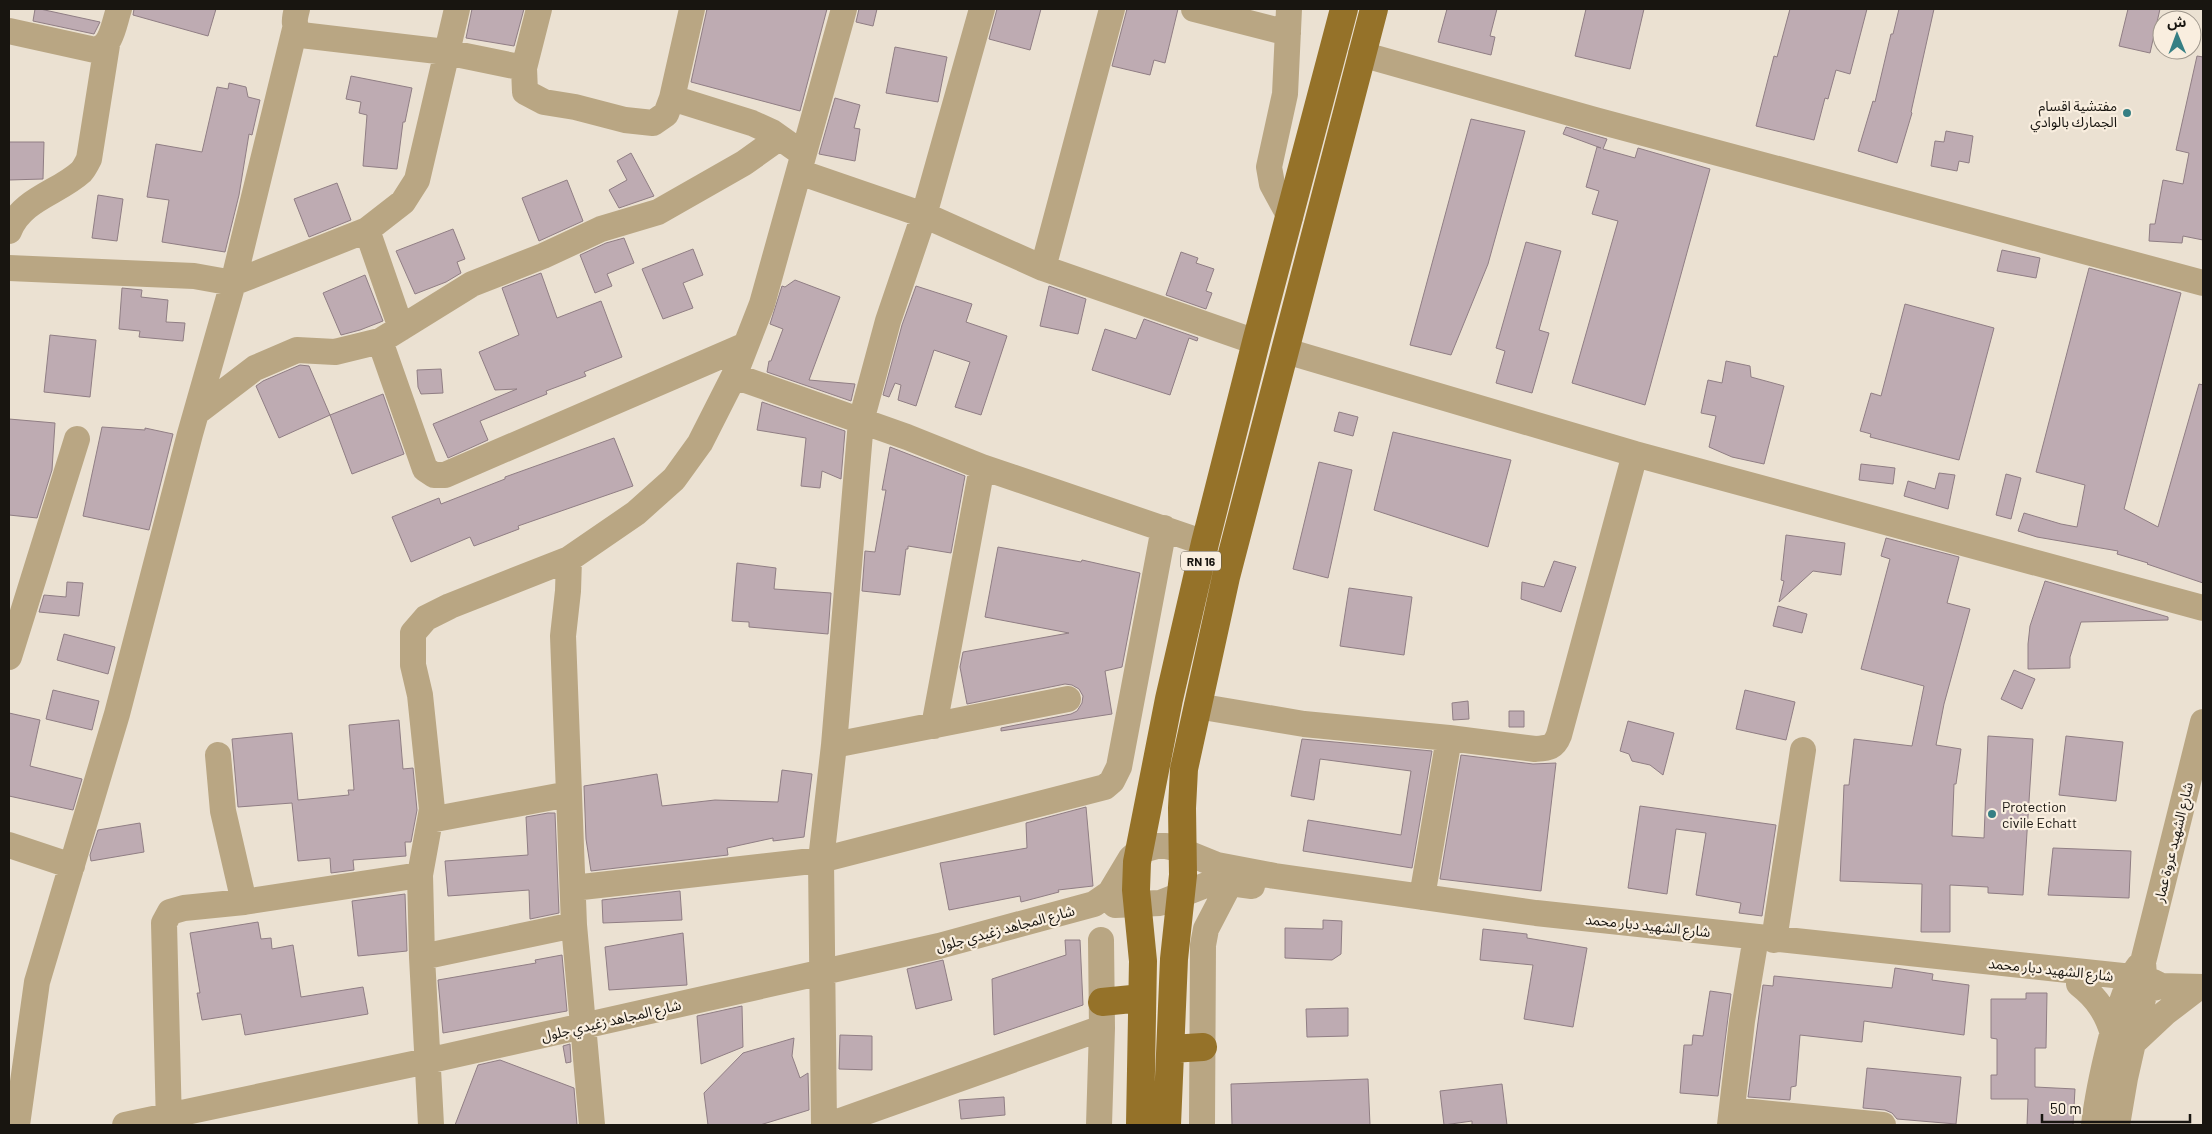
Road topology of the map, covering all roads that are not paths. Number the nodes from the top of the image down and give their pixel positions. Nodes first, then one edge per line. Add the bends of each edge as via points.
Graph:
1 (119, 9) edge
2 (457, 9) edge
3 (539, 9) edge
4 (844, 9) edge
5 (982, 9) edge
6 (1112, 9) edge
7 (1194, 9) edge
8 (1344, 9) edge
9 (1374, 9) edge
10 (687, 10) edge
11 (1256, 16) edge
12 (296, 19) edge
13 (1289, 21) edge
14 (9, 31) edge
15 (107, 45) junction
16 (446, 52) junction
17 (1361, 54) junction
18 (524, 68) junction
19 (672, 98) junction
20 (779, 138) junction
21 (801, 163) junction
22 (924, 215) junction
23 (1290, 217) junction
24 (368, 230) junction
25 (9, 231) edge
26 (9, 268) edge
27 (1043, 268) junction
28 (233, 283) junction
29 (2203, 283) edge
30 (401, 328) junction
31 (380, 341) junction
32 (1256, 342) junction
33 (746, 345) junction
34 (1286, 350) junction
35 (734, 376) junction
36 (196, 413) junction
37 (861, 421) junction
38 (77, 439) dead end
39 (1635, 454) junction
40 (982, 467) junction
41 (1164, 528) junction
42 (1205, 543) junction
43 (569, 559) junction
44 (2203, 608) edge
45 (9, 657) edge
46 (1068, 699) dead end
47 (1197, 706) junction
48 (2203, 722) edge
49 (934, 726) junction
50 (1449, 738) junction
51 (834, 745) junction
52 (1803, 750) dead end
53 (218, 755) dead end
54 (569, 794) junction
55 (430, 820) junction
56 (9, 845) edge
57 (1139, 851) junction
58 (1184, 851) junction
59 (821, 860) junction
60 (72, 866) junction
61 (420, 875) junction
62 (1230, 883) junction
63 (573, 888) junction
64 (1334, 892) junction
65 (1182, 894) junction
66 (1422, 897) junction
67 (244, 902) junction
68 (1094, 904) junction
69 (1137, 905) junction
70 (574, 925) junction
71 (1101, 940) dead end
72 (1764, 945) junction
73 (422, 957) junction
74 (822, 971) junction
75 (2142, 980) junction
76 (2079, 984) junction
77 (2201, 987) edge
78 (1142, 998) junction
79 (1102, 1002) junction
80 (583, 1026) junction
81 (1102, 1028) junction
82 (2124, 1038) junction
83 (1204, 1047) junction
84 (1171, 1049) junction
85 (427, 1061) junction
86 (1731, 1118) edge
87 (169, 1121) edge
88 (16, 1125) edge
89 (125, 1125) edge
90 (431, 1125) edge
91 (592, 1125) edge
92 (824, 1125) edge
93 (829, 1125) edge
94 (1099, 1125) edge
95 (1140, 1125) edge
96 (1167, 1125) edge
97 (1202, 1125) edge
98 (1883, 1125) edge
99 (2094, 1125) edge
100 (2117, 1125) edge

1 - 15 street
2 - 16 street
3 - 18 street
4 - 21 street
5 - 22 street
6 - 27 street
7 - 11 street
8 - 23 main road, RN 16
9 - 17 main road, RN 16
10 - 19 street
11 - 13 street
12 - 16 street via 301,35
12 - 28 street
13 - 23 street via 1285,94 1269,167 1272,184
14 - 15 street via 95,50
15 - 25 street via 89,159 82,171 42,195 13,221
16 - 18 street
16 - 24 street via 417,180 403,202
17 - 29 street via 1604,123
17 - 34 main road, RN 16
18 - 19 street via 525,92 544,102 625,120 653,123 666,114
19 - 20 street via 752,123
20 - 21 street
20 - 30 street via 744,163 658,212 601,229 472,284
21 - 22 street
21 - 33 street via 762,304
22 - 27 street
22 - 37 street via 888,321
23 - 32 main road, RN 16
24 - 28 street
24 - 30 street
26 - 28 street via 185,276
27 - 32 street
28 - 36 street
30 - 31 street
31 - 33 street via 425,469 434,475 445,475
31 - 36 street via 335,352 297,350 255,368
32 - 42 main road, RN 16
33 - 35 street
34 - 39 street
34 - 47 main road, RN 16 via 1226,577
35 - 37 street
35 - 43 street via 700,444 674,479 636,513
36 - 60 street via 117,714
37 - 40 street
37 - 51 street
38 - 45 street
39 - 44 street
39 - 50 street via 1556,744 1535,749
40 - 41 street
40 - 49 street
41 - 42 street
41 - 59 street via 1119,767 1112,781 1105,787
42 - 57 main road, RN 16 via 1169,699
43 - 54 street via 563,636
43 - 55 street via 450,606 426,618 413,633 413,665 427,751
46 - 49 street
47 - 50 street via 1304,724
47 - 58 main road, RN 16 via 1184,769
48 - 75 street, شارع الشهيد عروة عمار
49 - 51 street
50 - 66 street
51 - 59 street
52 - 72 street
53 - 67 street via 223,811
54 - 55 street
54 - 63 street
55 - 61 street
56 - 60 street
57 - 58 street, شارع الشهيد دبار محمد via 1157,846
57 - 68 street, شارع المجاهد زغيدي جلول via 1131,858 1110,893
57 - 69 main road, RN 16
58 - 64 street, شارع الشهيد دبار محمد via 1230,868
58 - 65 main road, RN 16
59 - 63 street
59 - 74 street
60 - 88 street via 37,982
61 - 67 street
61 - 73 street
62 - 64 street, شارع الشهيد دبار محمد
62 - 65 street, شارع الشهيد دبار محمد via 1206,884
62 - 83 street via 1206,929 1203,945
63 - 70 street
64 - 66 street, شارع الشهيد دبار محمد
64 - 72 street, شارع الشهيد دبار محمد
65 - 69 street, شارع الشهيد دبار محمد via 1160,903
65 - 84 main road, RN 16 via 1176,931
66 - 72 street, شارع الشهيد دبار محمد
67 - 87 street via 184,908 170,912 164,923
68 - 69 street, شارع المجاهد زغيدي جلول
68 - 74 street, شارع المجاهد زغيدي جلول via 939,946
69 - 78 main road, RN 16 via 1143,961
70 - 73 street
70 - 80 street
71 - 79 street
72 - 75 street, شارع الشهيد دبار محمد
72 - 76 street, شارع الشهيد دبار محمد
72 - 86 street via 1742,1021
73 - 85 street
74 - 80 street, شارع المجاهد زغيدي جلول
74 - 92 street
75 - 76 street, شارع الشهيد دبار محمد
75 - 77 street, شارع الشهيد دبار محمد
75 - 82 street, شارع الشهيد عروة عمار
76 - 82 street via 2089,992
77 - 82 street
78 - 79 main road
78 - 95 main road, RN 16
79 - 81 street
80 - 85 street, شارع المجاهد زغيدي جلول
80 - 91 street
81 - 93 street
81 - 94 street
82 - 99 street, شارع الشهيد عروة عمار via 2104,1072
82 - 100 street, شارع الشهيد عروة عمار via 2125,1078
83 - 84 main road
83 - 97 street
84 - 96 main road, RN 16
85 - 87 street, شارع المجاهد زغيدي جلول
85 - 90 street
86 - 98 street
87 - 89 street, شارع المجاهد زغيدي جلول

